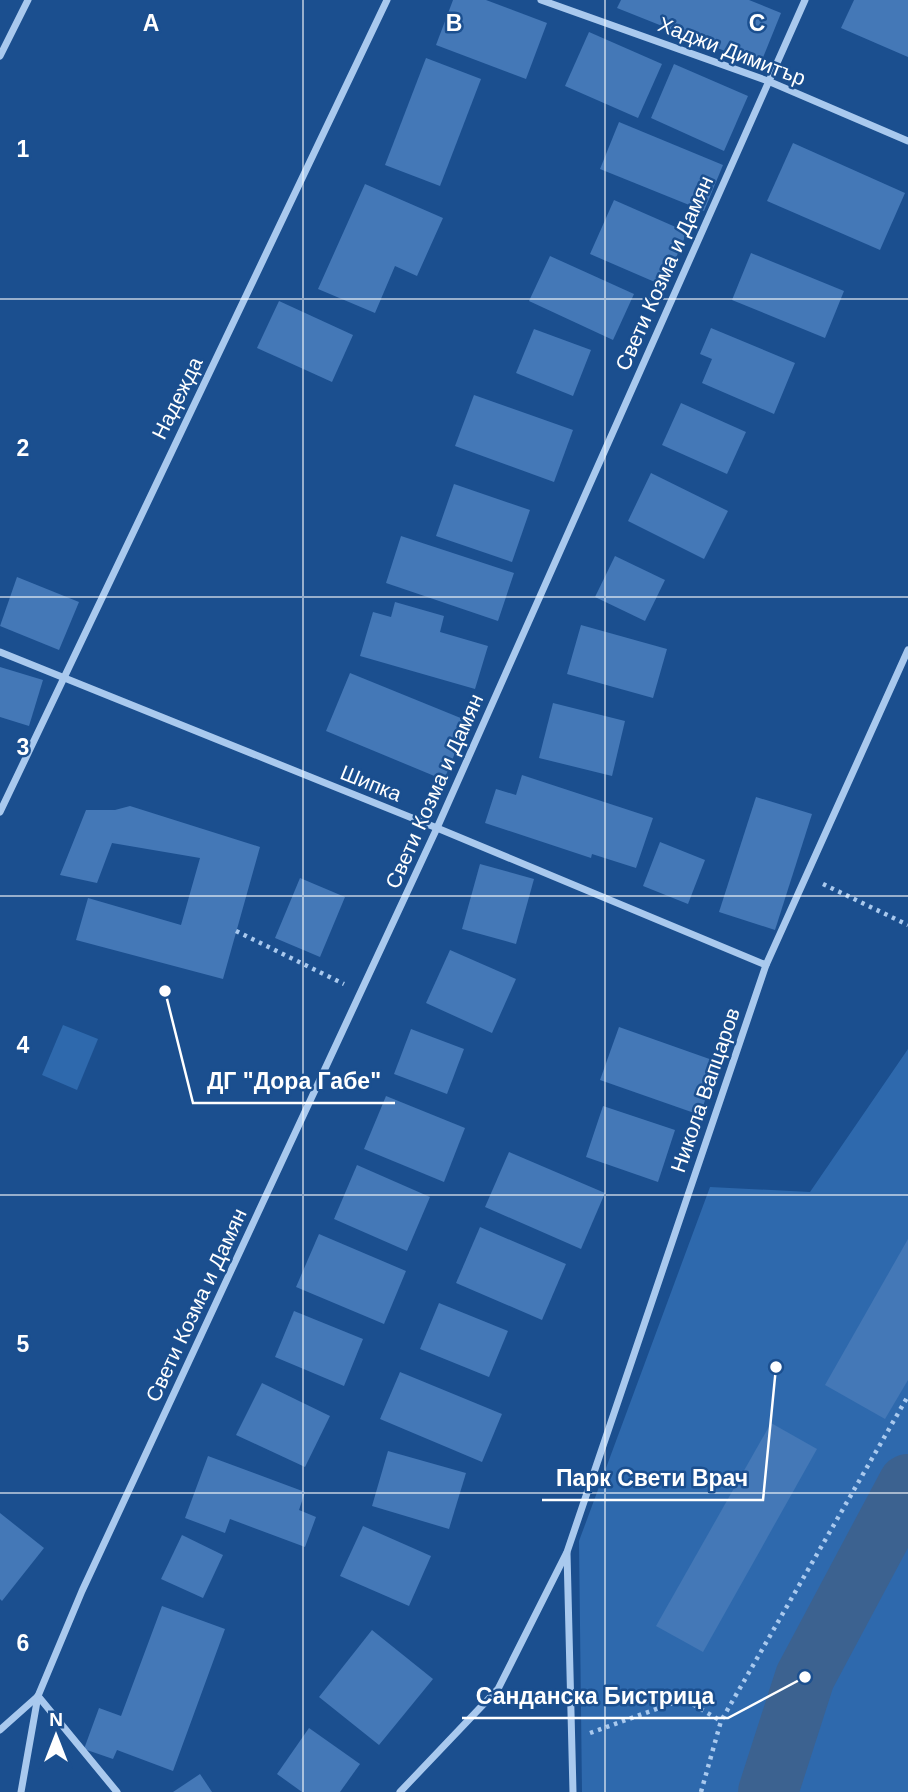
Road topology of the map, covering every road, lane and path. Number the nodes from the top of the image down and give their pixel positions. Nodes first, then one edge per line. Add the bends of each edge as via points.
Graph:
1 (28, 0) edge
2 (387, 0) edge
3 (541, 0) edge
4 (806, 0) edge
5 (0, 56) edge
6 (768, 81) junction
7 (908, 141) edge
8 (908, 650) edge
9 (0, 652) edge
10 (61, 679) junction
11 (0, 812) edge
12 (437, 828) junction
13 (807, 876) junction
14 (908, 925) edge
15 (236, 931) dead end
16 (766, 965) junction
17 (361, 992) junction
18 (908, 1396) edge
19 (567, 1552) junction
20 (38, 1696) junction
21 (721, 1721) junction
22 (0, 1730) edge
23 (572, 1740) junction
24 (21, 1792) edge
25 (117, 1792) edge
26 (400, 1792) edge
27 (573, 1792) edge
28 (701, 1792) edge

1 - 5 street
2 - 10 street, Надежда
3 - 6 street, Хаджи Димитър
4 - 6 street, Свети Козма и Дамян
6 - 7 street, Хаджи Димитър
6 - 12 street, Свети Козма и Дамян
8 - 13 street, Никола Вапцаров
9 - 10 street, Шипка
10 - 11 street, Надежда
10 - 12 street, Шипка
12 - 16 street, Шипка
12 - 17 street, Свети Козма и Дамян
13 - 14 path
13 - 16 street, Никола Вапцаров
15 - 17 path
16 - 19 street, Никола Вапцаров
17 - 20 street, Свети Козма и Дамян via 82,1591
18 - 21 path
19 - 23 street
19 - 26 street via 498,1689
20 - 22 street
20 - 24 street
20 - 25 street
21 - 23 path via 684,1699
21 - 28 path
23 - 27 street

